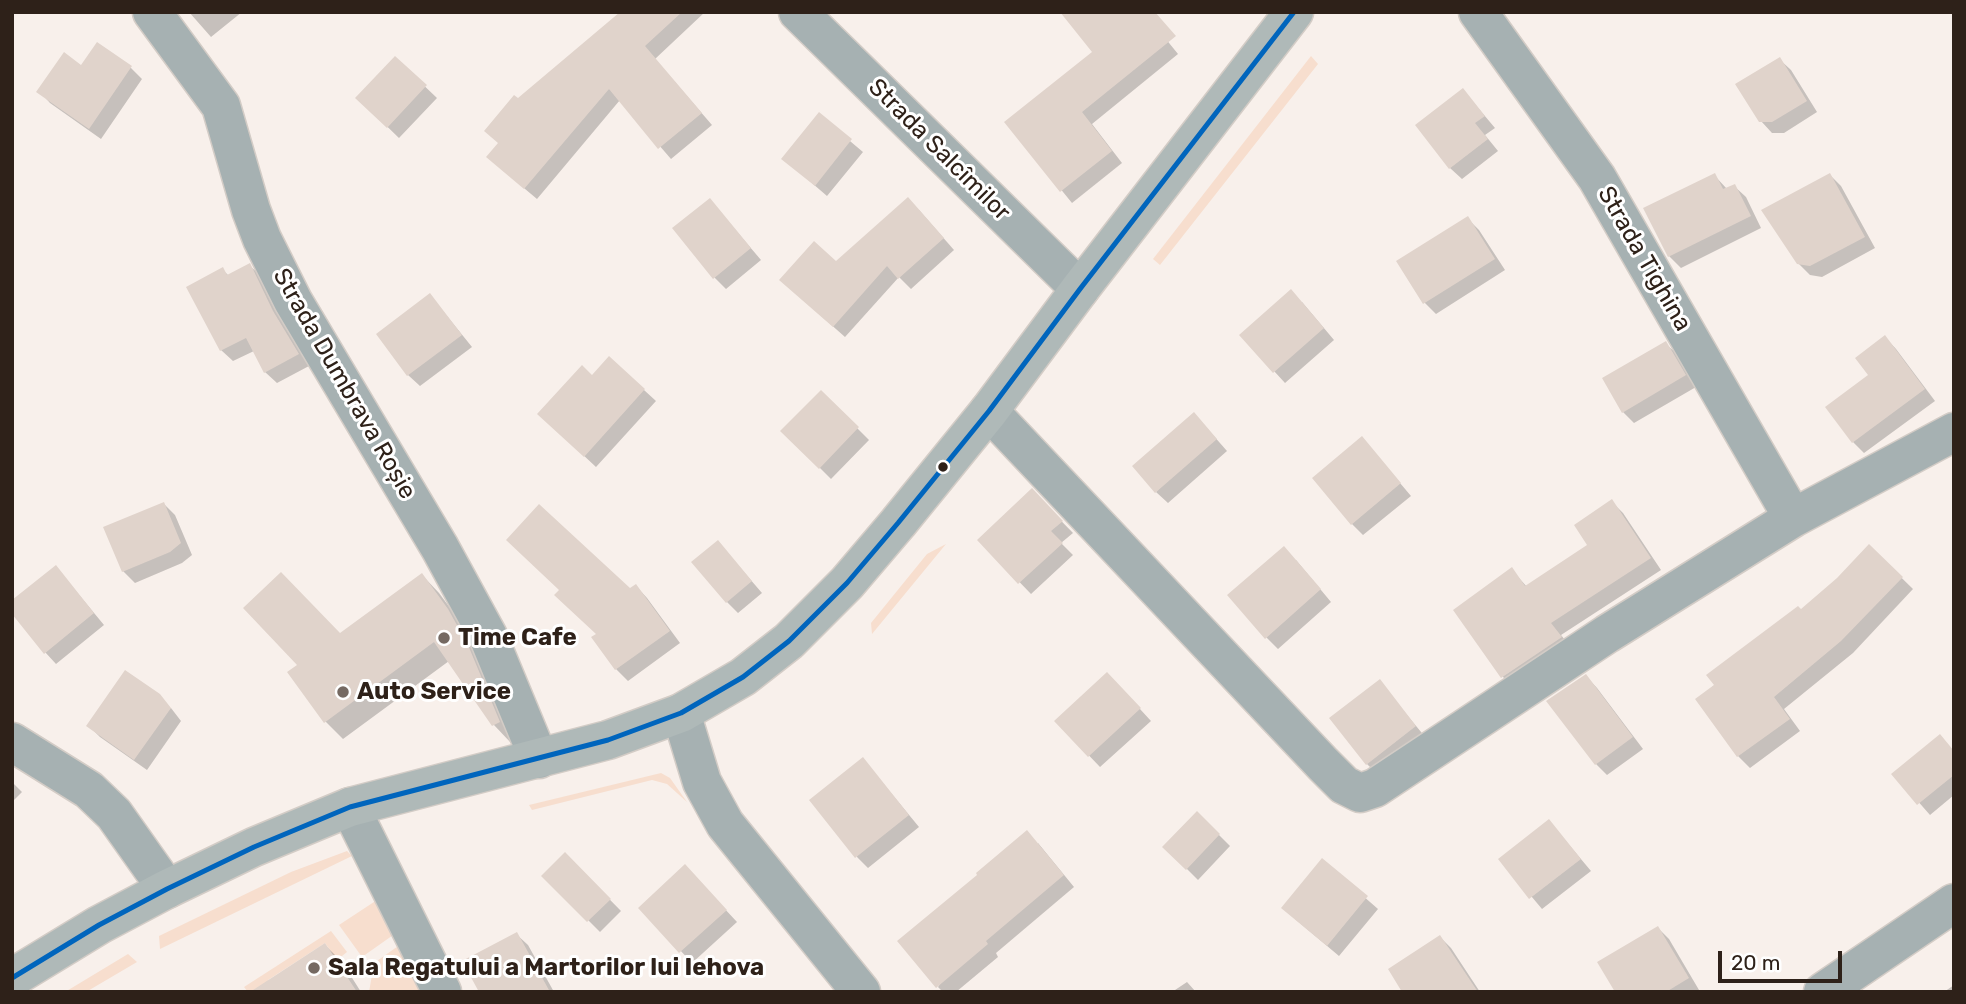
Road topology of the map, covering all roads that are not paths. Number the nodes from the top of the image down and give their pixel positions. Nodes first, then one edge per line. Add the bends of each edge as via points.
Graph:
1 (152, 12) edge
2 (798, 12) edge
3 (1294, 12) edge
4 (1478, 12) edge
5 (1080, 289) junction
6 (989, 411) junction
7 (1954, 432) edge
8 (1793, 518) junction
9 (681, 713) junction
10 (12, 742) edge
11 (539, 759) junction
12 (350, 807) junction
13 (167, 888) junction
14 (1954, 903) edge
15 (12, 978) edge
16 (442, 992) edge
17 (861, 992) edge
18 (1823, 992) edge

1 - 11 street, Strada Dumbrava Roșie via 221,106 262,239 293,301 488,636
2 - 5 street, Strada Salcîmilor
3 - 5 main road
4 - 8 street, Strada Tighina via 1597,178
5 - 6 main road
6 - 8 street via 1323,764 1344,785 1360,793 1375,788
6 - 9 main road via 848,583 789,641 743,677
7 - 8 street
9 - 11 main road
9 - 17 street via 702,782 725,824
10 - 13 street via 89,790 131,835
11 - 12 main road
12 - 13 main road
12 - 16 street
13 - 15 main road
14 - 18 street

